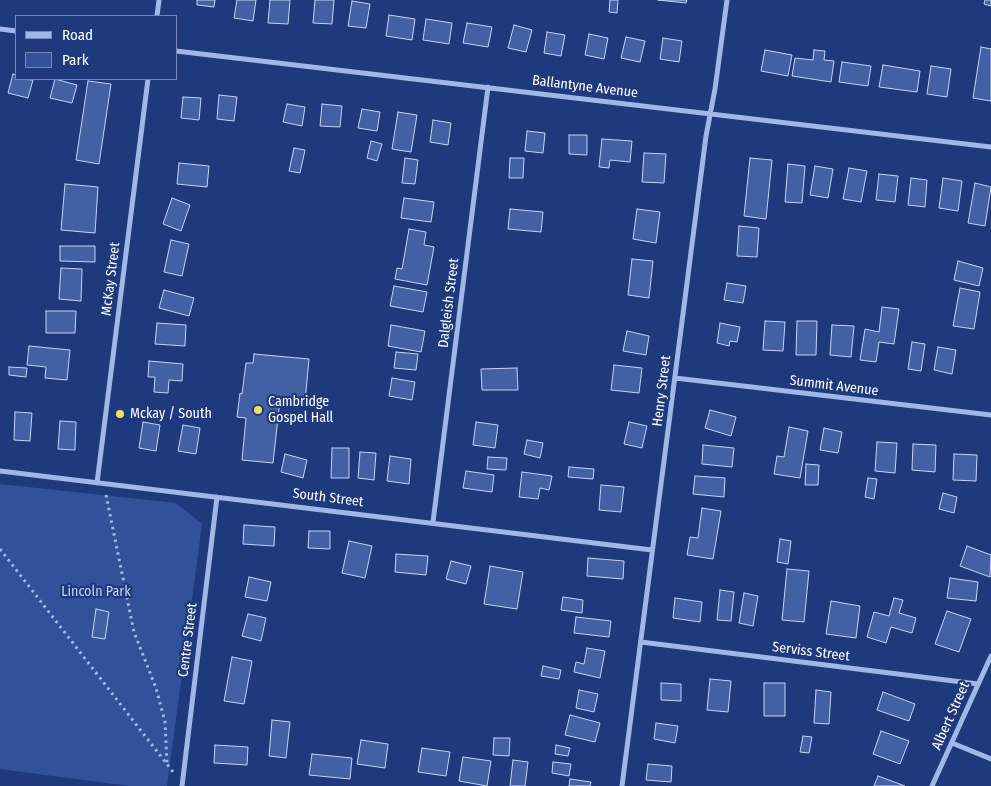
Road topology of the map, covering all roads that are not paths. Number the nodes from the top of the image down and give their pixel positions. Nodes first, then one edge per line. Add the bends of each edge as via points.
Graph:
1 (159, 0) edge
2 (727, 0) edge
3 (157, 15) edge
4 (0, 29) edge
5 (15, 31) edge
6 (178, 51) edge
7 (148, 80) edge
8 (488, 87) junction
9 (711, 113) junction
10 (991, 147) edge
11 (675, 378) junction
12 (991, 415) edge
13 (0, 471) edge
14 (97, 482) junction
15 (217, 497) junction
16 (433, 522) junction
17 (652, 550) junction
18 (641, 642) junction
19 (991, 656) edge
20 (978, 684) junction
21 (952, 743) junction
22 (991, 759) edge
23 (182, 784) edge
24 (622, 786) edge
25 (932, 786) edge

1 - 3 street
2 - 9 street, Henry Street
4 - 5 street
6 - 8 street, Ballantyne Avenue
7 - 14 street, McKay Street
8 - 9 street, Ballantyne Avenue
8 - 16 street, Dalgleish Street
9 - 10 street, Ballantyne Avenue
9 - 11 street, Henry Street
11 - 12 street, Summit Avenue
11 - 17 street, Henry Street
13 - 14 street, South Street
14 - 15 street, South Street
15 - 16 street, South Street
15 - 23 street, Centre Street
16 - 17 street, South Street
17 - 18 street, Henry Street
18 - 20 street, Serviss Street
18 - 24 street, Henry Street
19 - 20 street, Albert Street
20 - 21 street, Albert Street
21 - 22 street
21 - 25 street, Albert Street

